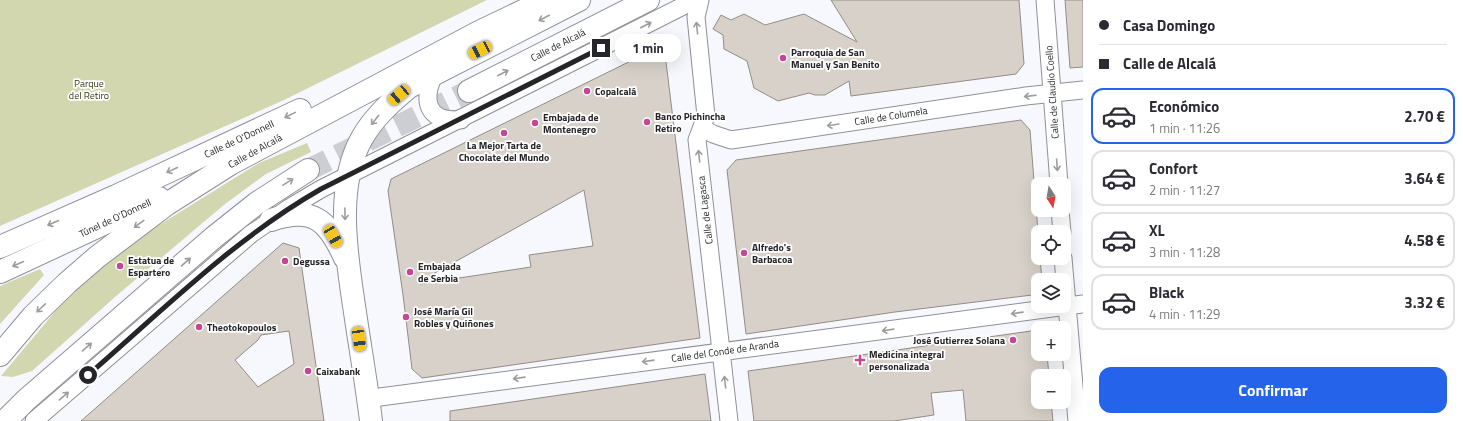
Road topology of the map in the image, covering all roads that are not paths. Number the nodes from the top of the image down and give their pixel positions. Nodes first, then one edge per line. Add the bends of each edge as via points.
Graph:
1 (546, 0) edge
2 (579, 0) edge
3 (648, 0) edge
4 (695, 0) edge
5 (700, 0) edge
6 (1045, 0) edge
7 (479, 32) junction
8 (438, 70) junction
9 (1083, 90) edge
10 (469, 91) tunnel mouth
11 (1052, 93) junction
12 (461, 120) junction
13 (702, 128) junction
14 (230, 164) junction
15 (308, 170) tunnel mouth
16 (349, 176) junction
17 (1058, 177) edge
18 (271, 220) junction
19 (0, 247) edge
20 (1066, 265) edge
21 (348, 266) junction
22 (0, 272) edge
23 (1076, 305) edge
24 (722, 352) junction
25 (0, 355) edge
26 (370, 411) edge
27 (4, 417) edge
28 (34, 421) edge
29 (729, 421) edge
30 (1077, 421) edge

1 - 7 main road, Calle de Alcalá
2 -> 8 main road
10 -> 3 main road, Calle de Alcalá
12 -> 4 street
13 -> 5 street, Calle de Lagasca via 706,116 696,17
6 - 11 street, Calle de Claudio Coello
7 - 14 main road, Calle de Alcalá
7 -> 19 main road, Calle de O'Donnell via 369,77 253,133
8 - 12 street via 431,79 428,89 430,106 438,116
8 -> 16 main road via 409,87 379,115 362,138
9 - 11 street, Calle de Columela
11 -> 13 street, Calle de Columela via 731,140
11 -> 17 street, Calle de Claudio Coello
12 - 16 street
24 -> 13 street, Calle de Lagasca via 697,140
14 -> 22 main road, Túnel de O'Donnell
14 -> 25 main road, Calle de Alcalá via 167,204 96,256 33,316
27 -> 15 main road via 213,238 257,203
16 - 18 street via 303,199
16 -> 21 main road via 345,206
18 - 21 main road via 302,213 312,216 327,227
28 -> 18 street via 235,247
20 - 23 street
21 - 26 main road
23 -> 24 street, Calle del Conde de Aranda
23 - 30 street
24 -> 26 street, Calle del Conde de Aranda via 380,397
29 -> 24 street, Calle de Lagasca

